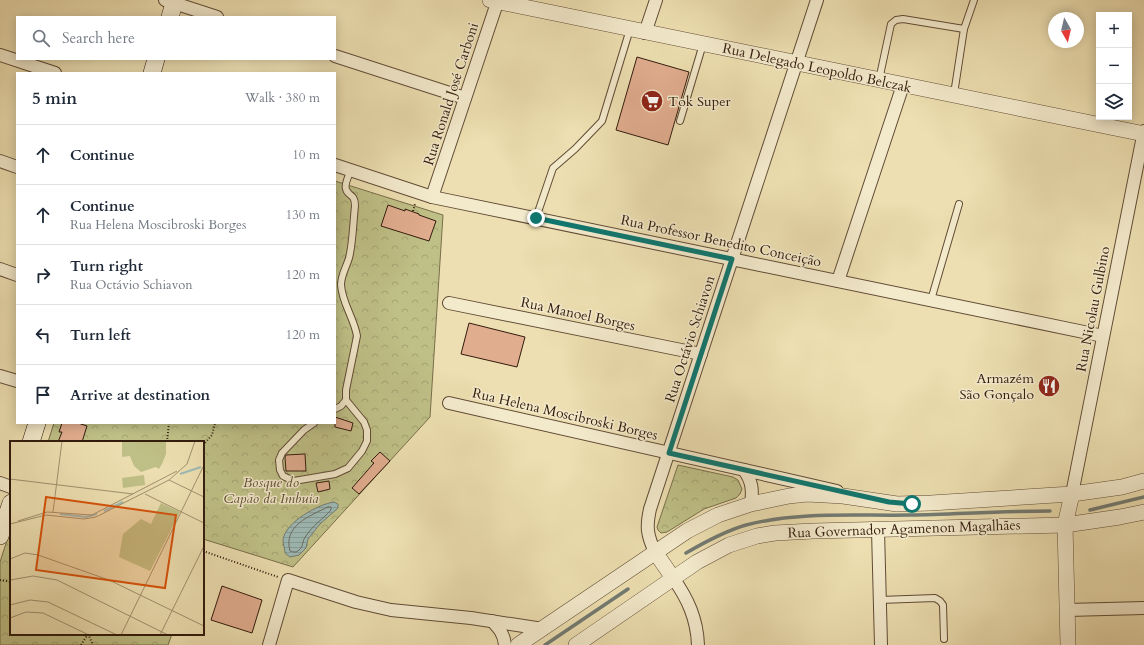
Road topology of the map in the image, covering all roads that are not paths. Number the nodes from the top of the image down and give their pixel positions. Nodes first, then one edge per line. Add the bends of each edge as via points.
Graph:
1 (656, 0) edge
2 (817, 0) edge
3 (974, 0) edge
4 (495, 1) edge
5 (171, 5) edge
6 (213, 16) edge
7 (630, 29) junction
8 (964, 30) junction
9 (645, 33) junction
10 (703, 44) junction
11 (0, 55) edge
12 (336, 56) edge
13 (156, 60) edge
14 (796, 63) junction
15 (52, 72) edge
16 (152, 72) edge
17 (879, 80) junction
18 (903, 85) junction
19 (954, 96) junction
20 (465, 98) junction
21 (680, 121) dead end
22 (1144, 133) edge
23 (0, 161) edge
24 (336, 165) edge
25 (16, 167) edge
26 (351, 170) junction
27 (432, 197) junction
28 (959, 204) dead end
29 (536, 218) junction
30 (732, 259) junction
31 (0, 269) edge
32 (16, 275) edge
33 (838, 281) junction
34 (931, 300) junction
35 (449, 303) dead end
36 (1103, 336) junction
37 (701, 354) junction
38 (0, 376) edge
39 (16, 381) edge
40 (346, 400) junction
41 (449, 403) dead end
42 (336, 408) edge
43 (37, 424) edge
44 (313, 424) edge
45 (31, 441) edge
46 (669, 453) junction
47 (744, 470) junction
48 (1144, 480) edge
49 (0, 484) edge
50 (10, 487) edge
51 (1072, 494) junction
52 (889, 502) junction
53 (751, 504) junction
54 (10, 506) edge
55 (1144, 512) edge
56 (1065, 525) junction
57 (878, 530) junction
58 (0, 536) edge
59 (655, 552) junction
60 (673, 578) junction
61 (880, 600) junction
62 (1144, 608) edge
63 (1067, 610) junction
64 (492, 621) junction
65 (543, 629) junction
66 (944, 639) dead end
67 (269, 645) edge
68 (505, 645) edge
69 (518, 645) edge
70 (576, 645) edge
71 (698, 645) edge
72 (881, 645) edge
73 (1068, 645) edge

1 - 9 street
2 - 14 street, Rua Octávio Schiavon
3 - 8 lane
4 - 7 street, Rua Delegado Leopoldo Belczak
4 - 20 street, Rua Ronald José Carboni
5 - 6 street
7 - 9 street, Rua Delegado Leopoldo Belczak
7 - 29 lane via 602,121 553,168
8 - 17 lane via 903,19 896,20 891,24
8 - 19 lane
9 - 10 street, Rua Delegado Leopoldo Belczak
10 - 14 street, Rua Delegado Leopoldo Belczak
10 - 21 lane
11 - 15 street
12 - 20 street
13 - 16 main road
14 - 17 street, Rua Delegado Leopoldo Belczak
14 - 30 street, Rua Octávio Schiavon
17 - 18 street, Rua Delegado Leopoldo Belczak
18 - 19 street, Rua Delegado Leopoldo Belczak
18 - 33 street
19 - 22 street, Rua Delegado Leopoldo Belczak
20 - 27 street, Rua Ronald José Carboni
22 - 36 street, Rua Nicolau Gulbino
23 - 25 street
24 - 26 street, Rua Professor Benedito Conceição
26 - 27 street, Rua Professor Benedito Conceição
26 - 40 lane via 346,189 353,196 355,206 350,253 341,286 357,336
27 - 29 street, Rua Professor Benedito Conceição
28 - 34 lane
29 - 30 street, Rua Professor Benedito Conceição
30 - 33 street, Rua Professor Benedito Conceição
30 - 37 street, Rua Octávio Schiavon
31 - 32 street
33 - 34 street, Rua Professor Benedito Conceição
34 - 36 street, Rua Professor Benedito Conceição
35 - 37 street, Rua Manoel Borges
36 - 51 street, Rua Nicolau Gulbino
37 - 46 street, Rua Octávio Schiavon
38 - 39 street
40 - 42 lane
40 - 44 lane via 364,422 367,430 368,441 362,451 348,468 335,474 294,481 283,476 279,460 282,452
41 - 46 street, Rua Helena Moscibroski Borges
43 - 45 main road
46 - 47 street, Rua Helena Moscibroski Borges
46 - 59 street, Rua Octávio Schiavon via 648,518 648,536
47 - 52 street, Rua Helena Moscibroski Borges
47 - 53 street via 750,477 752,486
48 - 51 street, Rua Governador Agamenon Magalhães via 1122,487
49 - 50 street
51 - 52 street, Rua Governador Agamenon Magalhães via 912,504
51 - 56 street
52 - 53 street, Rua Governador Agamenon Magalhães via 807,494
53 - 59 street, Rua Governador Agamenon Magalhães via 703,522
54 - 58 main road
55 - 56 street, Rua Governador Agamenon Magalhães
56 - 57 street, Rua Governador Agamenon Magalhães
56 - 63 street
57 - 60 street, Rua Governador Agamenon Magalhães via 790,532 758,536 729,545
57 - 61 street
59 - 60 street
59 - 65 street, Rua Governador Agamenon Magalhães
60 - 70 street, Rua Governador Agamenon Magalhães
60 - 71 street via 684,593 693,613
61 - 66 lane via 935,598 940,601 943,605
61 - 72 street
62 - 63 street
63 - 73 street
64 - 65 street
64 - 67 street via 391,610 356,602 288,580
64 - 68 street via 503,635
65 - 69 street, Rua Governador Agamenon Magalhães

